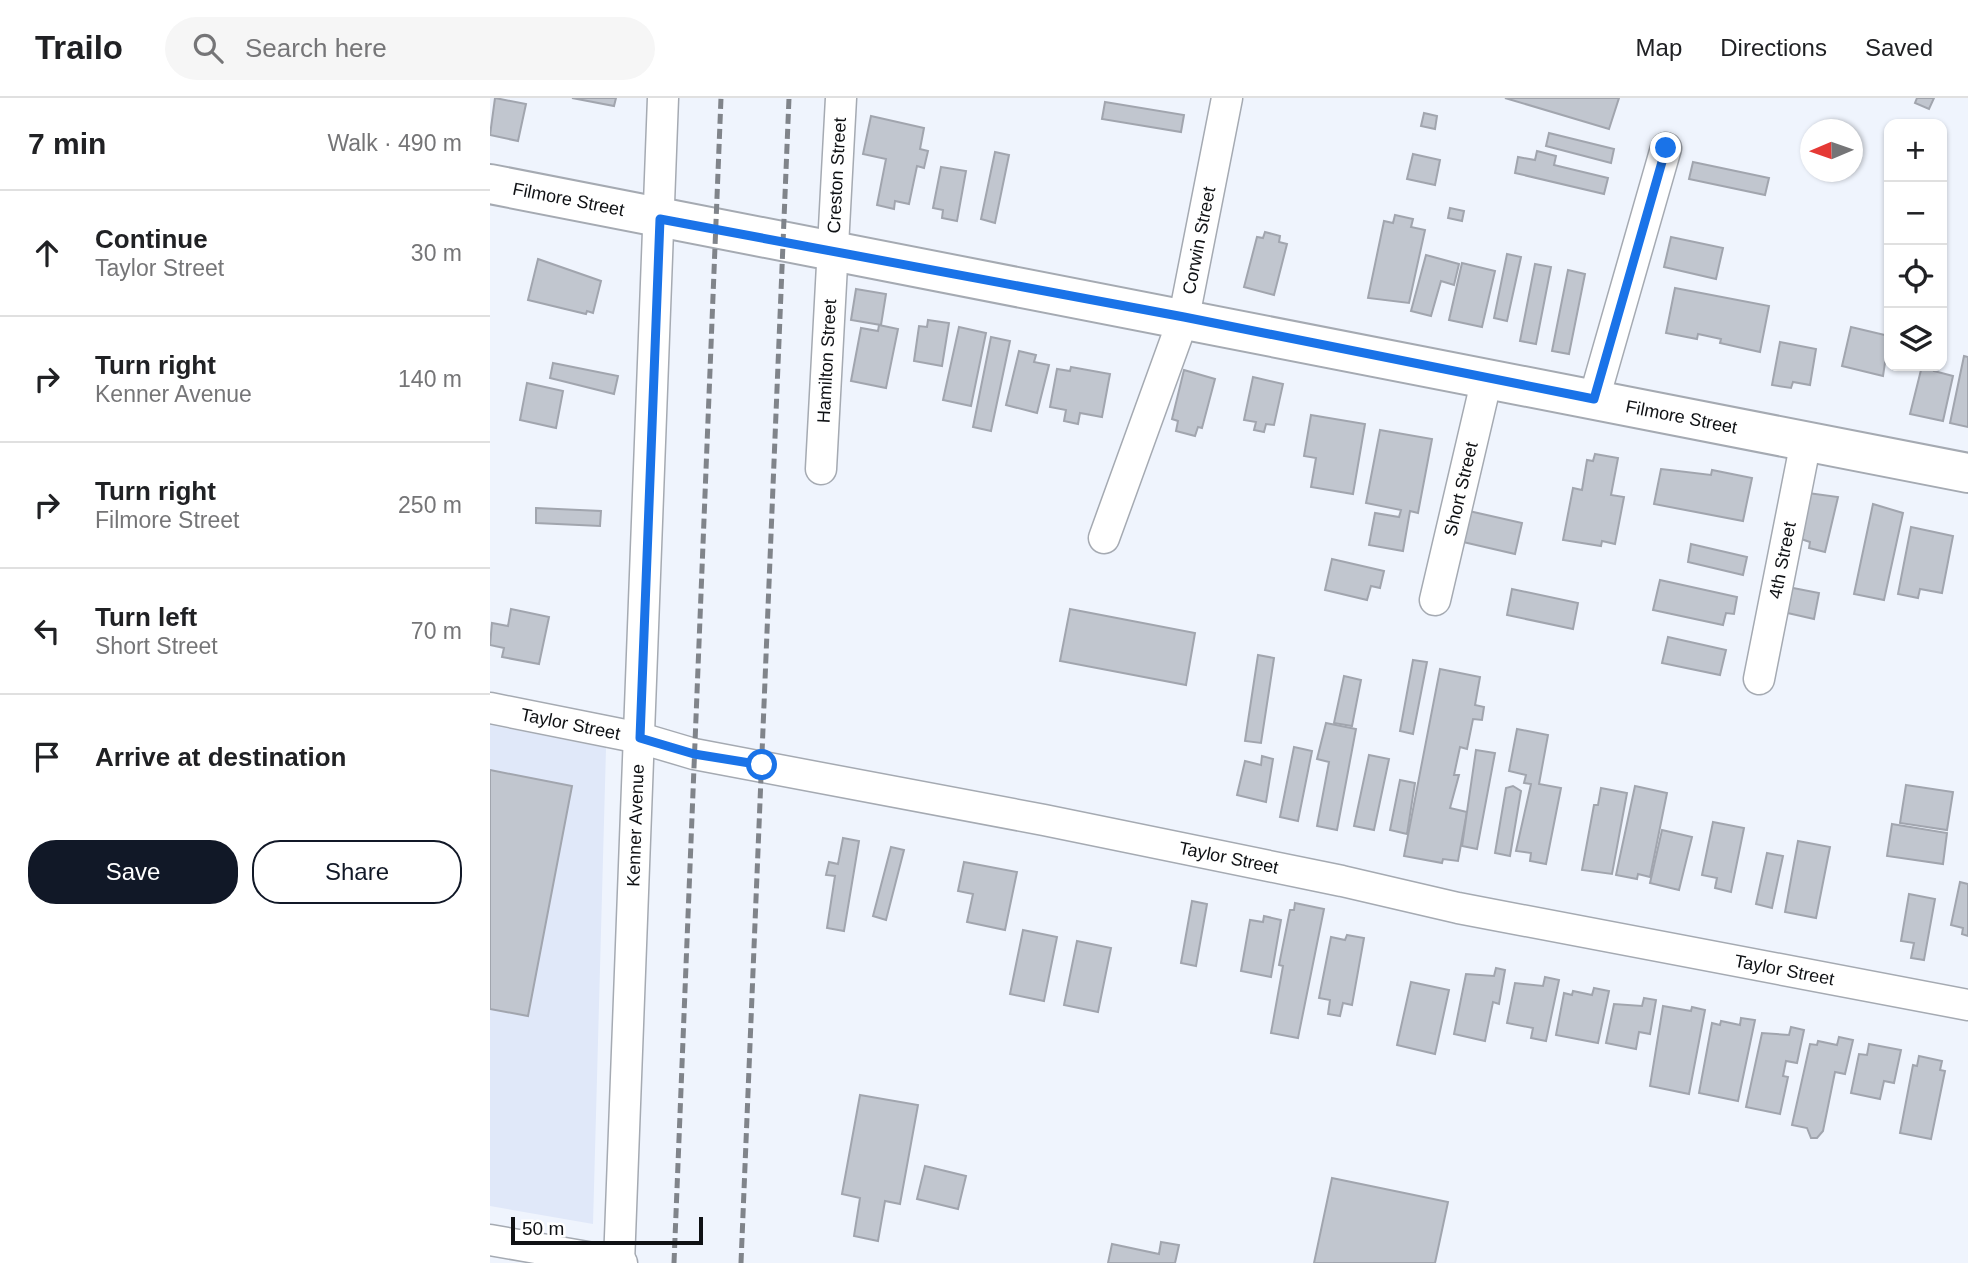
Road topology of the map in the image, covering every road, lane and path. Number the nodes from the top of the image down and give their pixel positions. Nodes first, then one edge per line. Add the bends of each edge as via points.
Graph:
1 (663, 98) edge
2 (841, 98) edge
3 (1227, 98) edge
4 (1666, 148) dead end
5 (490, 184) edge
6 (660, 219) junction
7 (832, 253) junction
8 (1184, 317) junction
9 (1487, 377) junction
10 (1594, 399) junction
11 (1806, 441) junction
12 (821, 469) dead end
13 (1968, 473) edge
14 (1104, 538) dead end
15 (1435, 600) dead end
16 (1759, 679) dead end
17 (490, 708) edge
18 (640, 738) junction
19 (1968, 1005) edge
20 (490, 1240) edge
21 (620, 1263) edge

1 - 6 street, Kenner Avenue
2 - 7 street, Creston Street
3 - 8 street, Corwin Street
4 - 10 street
5 - 6 street, Filmore Street
6 - 7 street, Filmore Street
6 - 18 street, Kenner Avenue
7 - 8 street, Filmore Street
7 - 12 street, Hamilton Street
8 - 9 street, Filmore Street
8 - 14 street, Corwin Street
9 - 10 street, Filmore Street
9 - 15 street, Short Street
10 - 11 street, Filmore Street
11 - 13 street, Filmore Street
11 - 16 street, 4th Street
17 - 18 street, Taylor Street
18 - 19 street, Taylor Street via 694,754 1044,820 1458,908
18 - 21 street, Kenner Avenue
20 - 21 street

